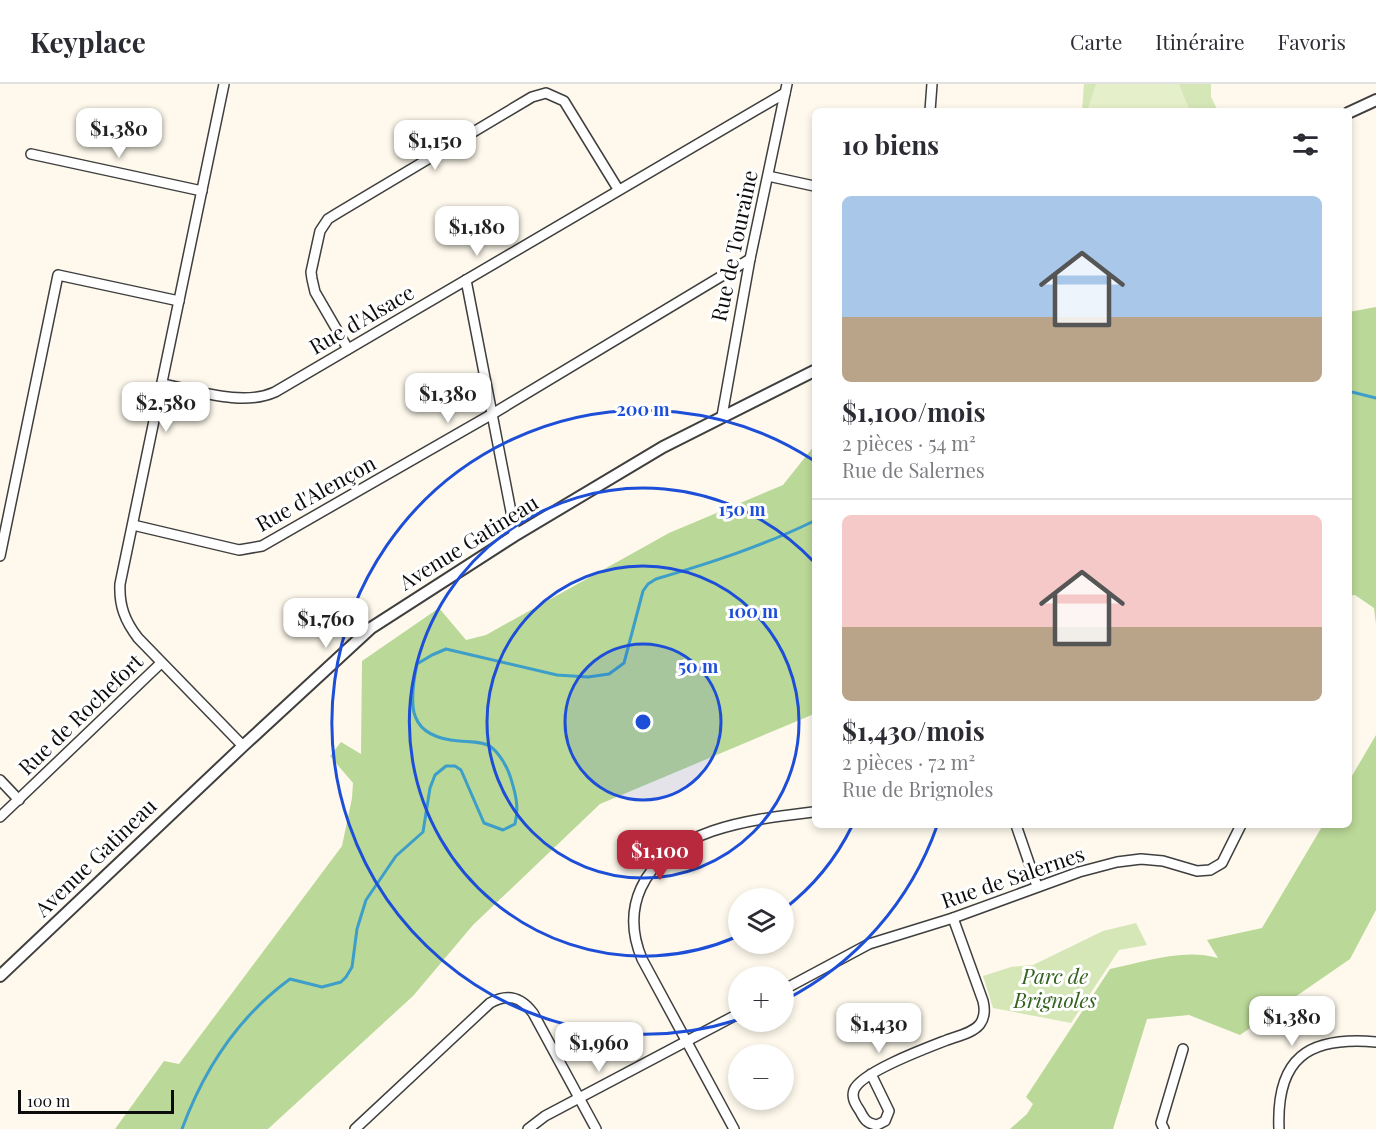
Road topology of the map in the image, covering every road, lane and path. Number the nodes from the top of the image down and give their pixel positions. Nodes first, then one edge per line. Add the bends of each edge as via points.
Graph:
1 (224, 84) edge
2 (932, 84) edge
3 (786, 88) edge
4 (1376, 100) edge
5 (930, 108) edge
6 (1352, 111) edge
7 (31, 154) dead end
8 (768, 176) junction
9 (812, 186) edge
10 (618, 189) junction
11 (202, 190) junction
12 (750, 259) junction
13 (466, 280) junction
14 (179, 301) junction
15 (348, 348) junction
16 (812, 372) edge
17 (162, 384) junction
18 (494, 413) junction
19 (722, 416) junction
20 (133, 525) junction
21 (514, 536) junction
22 (0, 556) edge
23 (161, 663) junction
24 (243, 746) junction
25 (0, 780) edge
26 (19, 800) junction
27 (812, 812) edge
28 (0, 817) edge
29 (1017, 828) edge
30 (1240, 828) edge
31 (1037, 886) junction
32 (953, 918) junction
33 (0, 976) edge
34 (794, 984) edge
35 (728, 1020) edge
36 (688, 1042) junction
37 (1376, 1042) edge
38 (1183, 1049) dead end
39 (871, 1074) junction
40 (580, 1098) junction
41 (355, 1129) edge
42 (528, 1129) edge
43 (596, 1129) edge
44 (734, 1129) edge
45 (1164, 1129) edge
46 (1279, 1129) edge

1 - 11 street
2 - 5 street
3 - 8 street, Rue de Touraine
3 - 10 street, Rue d'Alsace
4 - 6 street
7 - 11 street
8 - 9 street
8 - 12 street, Rue de Touraine
10 - 13 street, Rue d'Alsace
10 - 15 street via 564,101 546,93 532,97 323,225 311,272 312,286
11 - 14 street
12 - 18 street, Rue d'Alençon
12 - 19 street, Rue de Touraine
13 - 15 street, Rue d'Alsace
13 - 18 street
14 - 17 street
14 - 22 street via 58,275
15 - 17 street, Rue d'Alsace via 264,397 236,398
16 - 19 street, Avenue Gatineau
17 - 20 street
18 - 20 street, Rue d'Alençon via 262,546 238,550
18 - 21 street
19 - 21 street, Avenue Gatineau
20 - 23 street via 120,584 121,607 129,627
21 - 24 street, Avenue Gatineau via 371,628
23 - 24 street
23 - 26 street, Rue de Rochefort
24 - 33 street, Avenue Gatineau
25 - 26 street
26 - 28 street, Rue de Rochefort
27 - 36 street via 750,821 698,837 669,854 644,882 634,908 635,940
29 - 31 street
30 - 31 street, Rue de Salernes via 1222,863 1210,870 1197,871 1141,859 1098,867
31 - 32 street, Rue de Salernes
32 - 34 street, Rue de Salernes via 869,944
32 - 39 street via 983,1002 981,1023
35 - 36 street
36 - 40 street
36 - 44 street
37 - 46 street via 1339,1040 1305,1053 1283,1081
38 - 45 street via 1161,1123
39 - 39 street via 855,1088 854,1098 865,1120 877,1125 889,1111
40 - 41 street via 533,1013 518,998 504,997 490,1003
40 - 42 street
40 - 43 street

